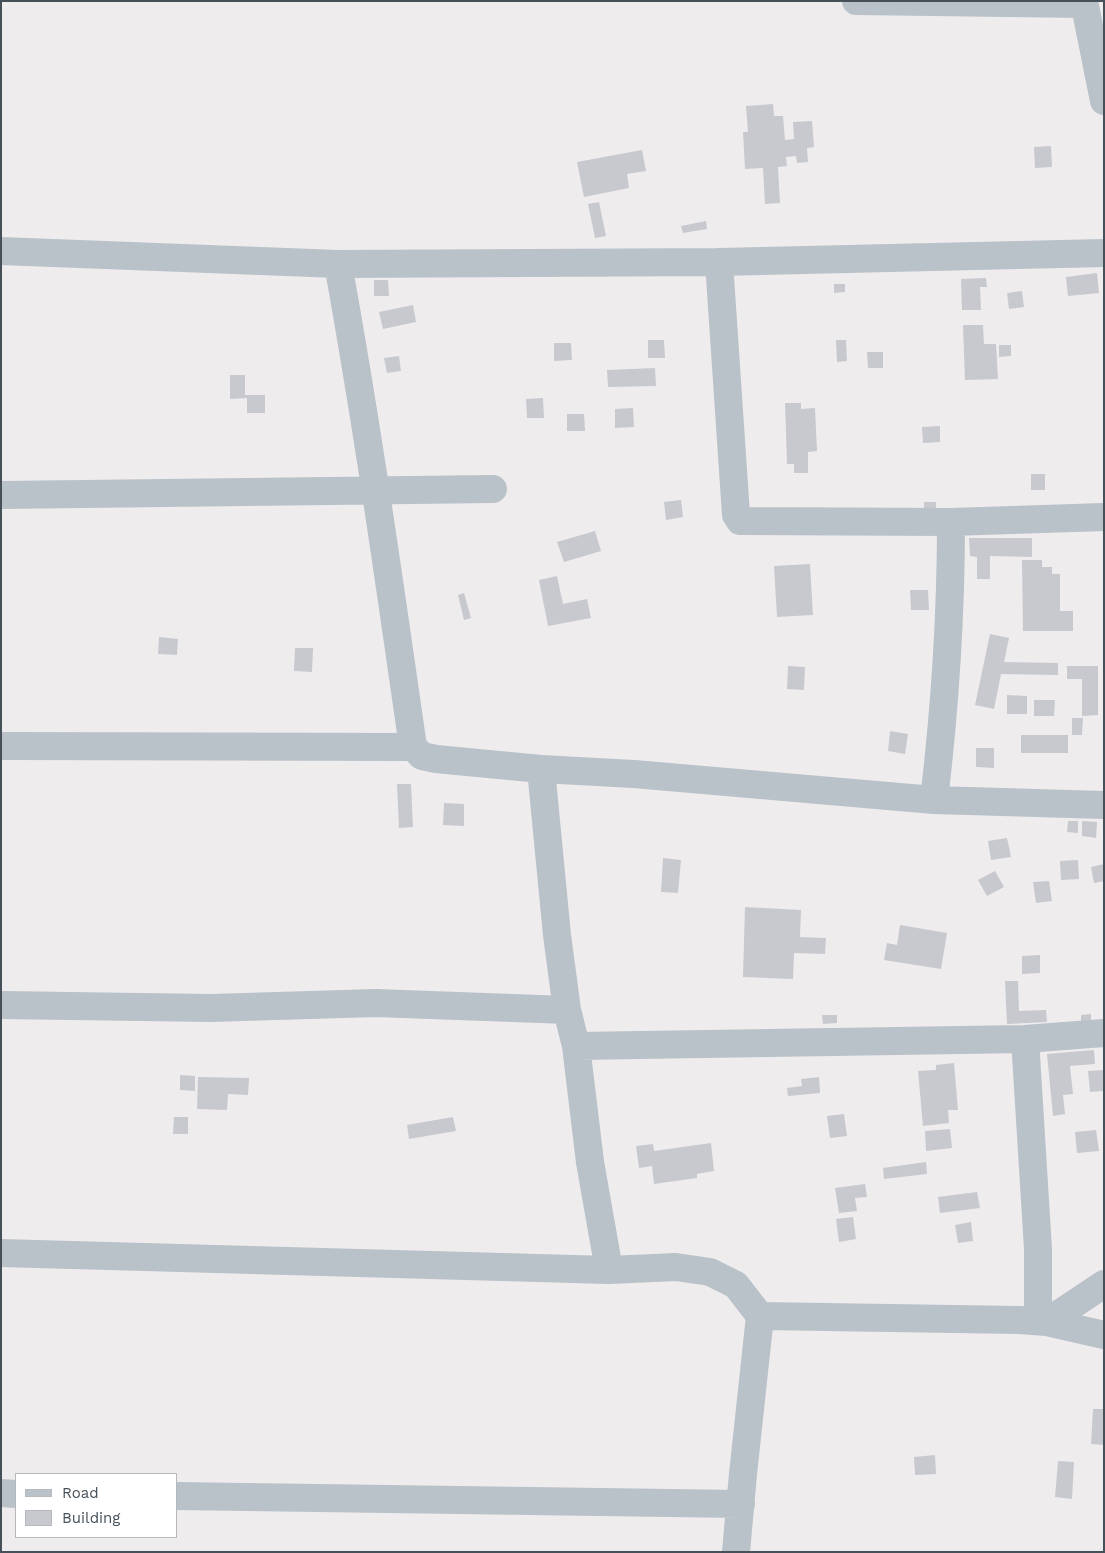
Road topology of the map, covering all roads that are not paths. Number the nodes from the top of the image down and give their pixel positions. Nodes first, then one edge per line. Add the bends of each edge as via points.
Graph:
1 (856, 1) edge
2 (1084, 2) edge
3 (1104, 101) edge
4 (1, 251) edge
5 (1104, 253) edge
6 (719, 262) junction
7 (338, 264) junction
8 (493, 490) dead end
9 (376, 491) junction
10 (1, 495) edge
11 (1104, 517) edge
12 (952, 522) junction
13 (1, 746) edge
14 (413, 747) junction
15 (541, 769) junction
16 (934, 800) junction
17 (1104, 805) edge
18 (1, 1004) edge
19 (567, 1010) junction
20 (1104, 1033) edge
21 (1025, 1038) junction
22 (576, 1046) junction
23 (1, 1253) edge
24 (609, 1270) junction
25 (1104, 1284) edge
26 (760, 1316) junction
27 (1043, 1322) junction
28 (1104, 1335) edge
29 (1, 1493) edge
30 (15, 1494) edge
31 (178, 1496) edge
32 (741, 1504) junction
33 (736, 1552) edge

1 - 2 street
2 - 3 street
4 - 7 street
5 - 6 street
6 - 7 street
6 - 12 street via 736,515 740,521
7 - 9 street
8 - 9 street
9 - 10 street
9 - 14 street
11 - 12 street
12 - 16 street via 947,675
13 - 14 street
14 - 15 street via 422,756 436,759
15 - 16 street
15 - 19 street
16 - 17 street
18 - 19 street via 211,1008 376,1003
19 - 22 street
20 - 21 street
21 - 22 street
21 - 27 street
22 - 24 street via 590,1162
23 - 24 street
24 - 26 street via 676,1267 710,1272 736,1286
25 - 27 street
26 - 27 street
26 - 32 street
27 - 28 street
29 - 30 street
31 - 32 street
32 - 33 street

